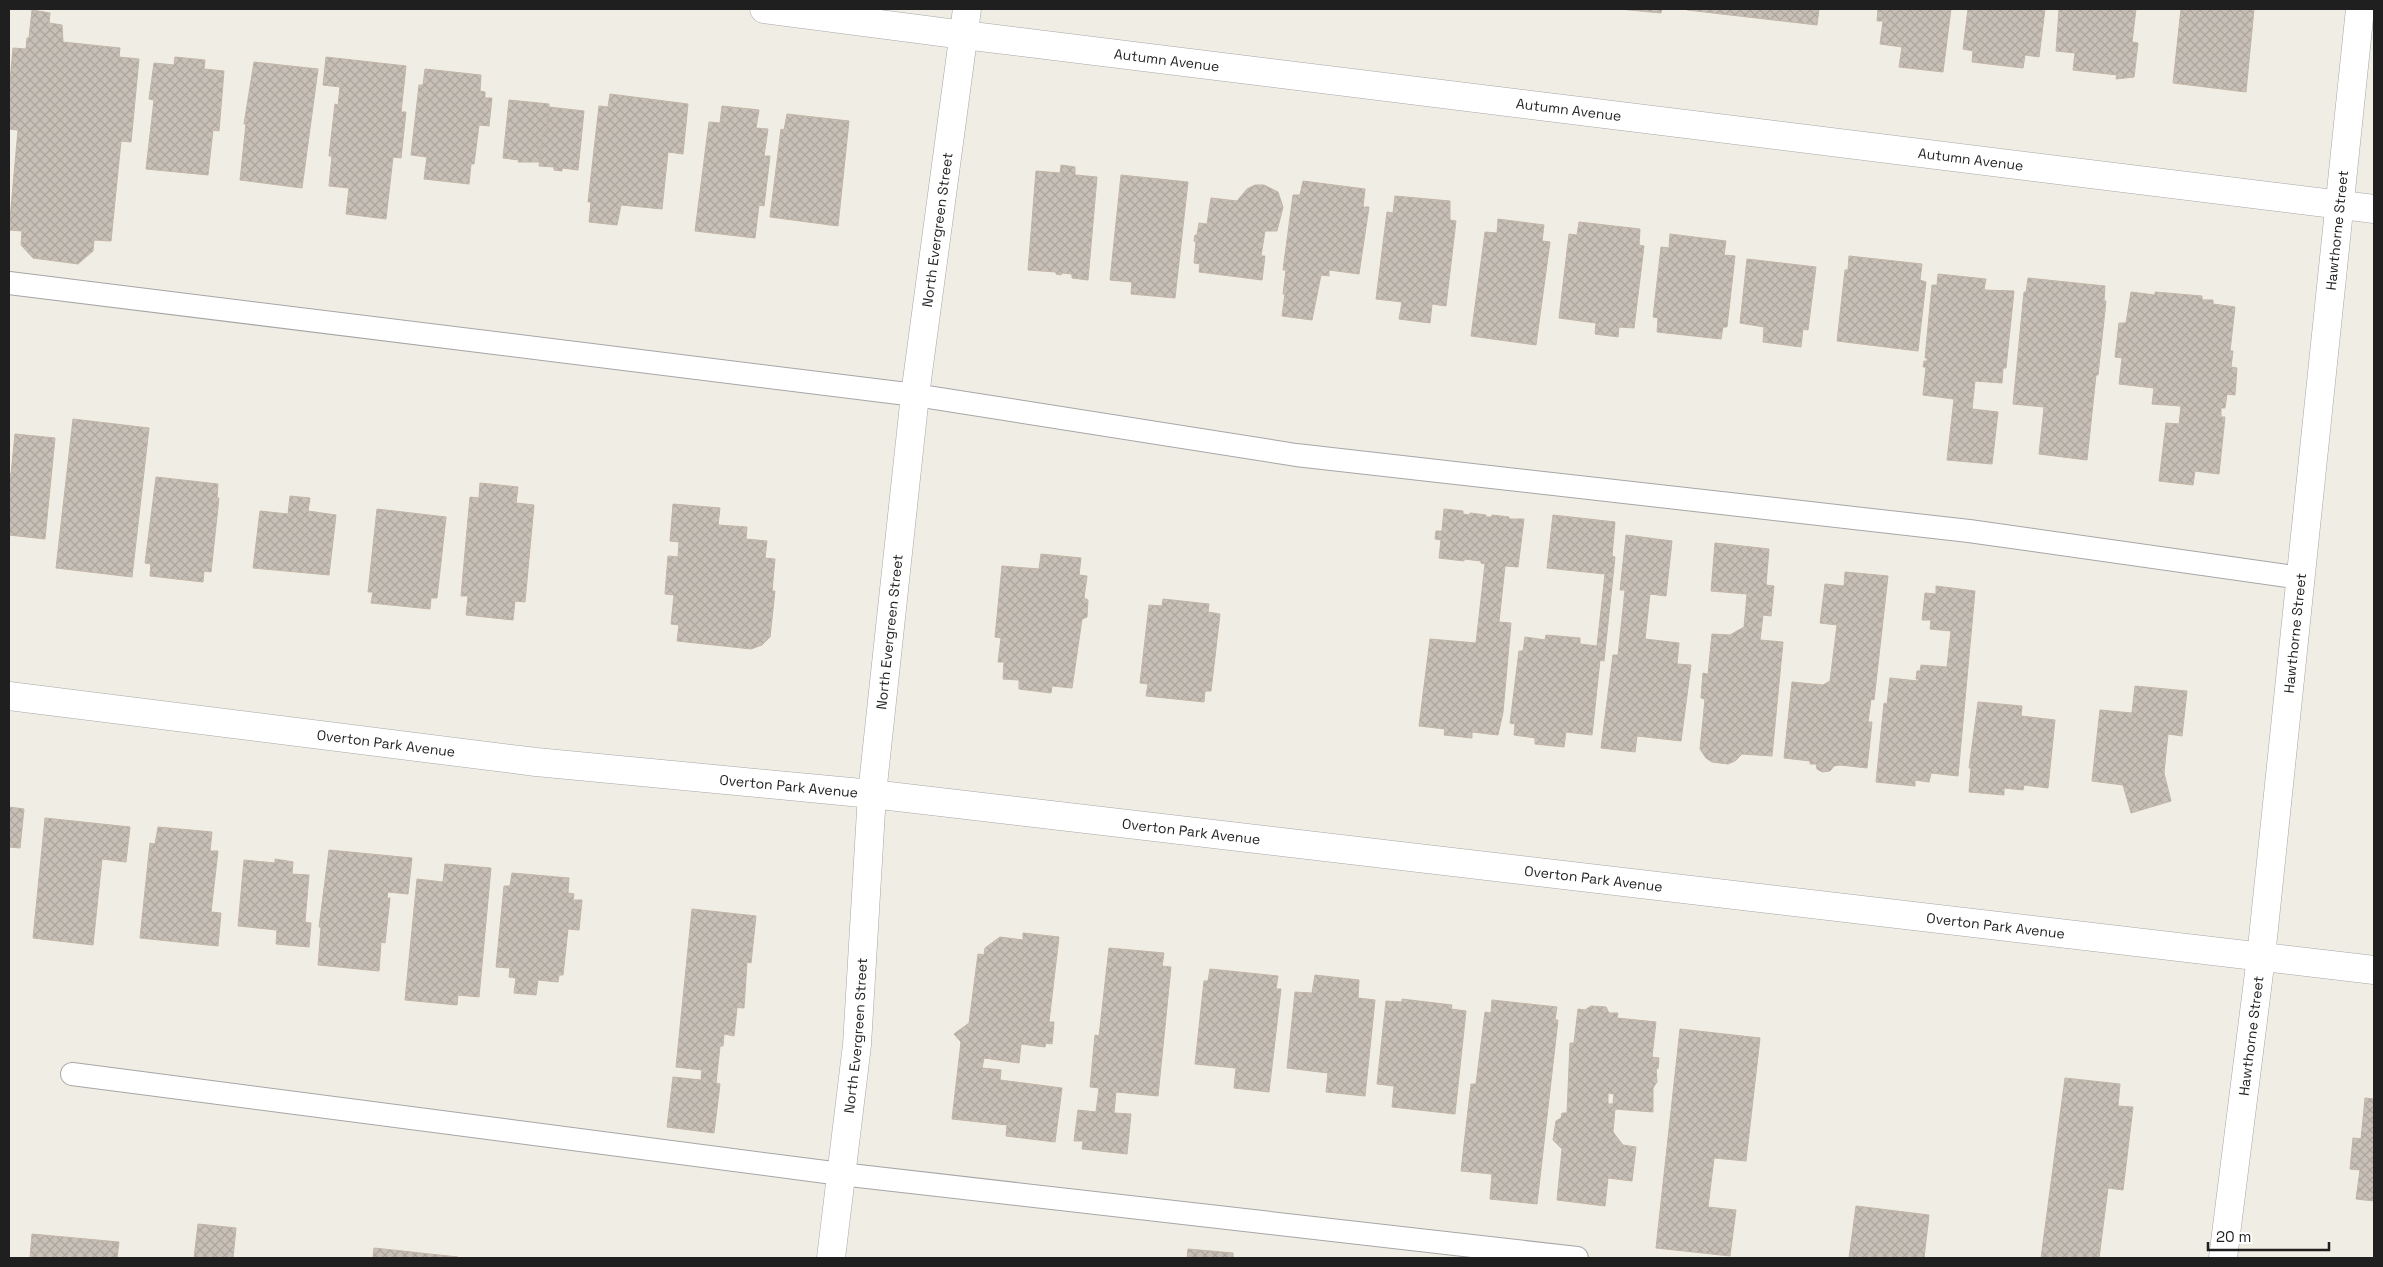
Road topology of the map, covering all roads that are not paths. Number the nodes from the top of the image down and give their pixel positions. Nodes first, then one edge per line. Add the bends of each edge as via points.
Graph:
1 (764, 9) edge
2 (967, 9) edge
3 (2360, 9) edge
4 (964, 35) junction
5 (2341, 204) junction
6 (2374, 209) edge
7 (9, 283) edge
8 (915, 395) junction
9 (2301, 578) junction
10 (9, 696) edge
11 (872, 794) junction
12 (2260, 957) junction
13 (2374, 970) edge
14 (72, 1074) dead end
15 (841, 1174) junction
16 (831, 1258) edge
17 (1577, 1258) edge
18 (2223, 1258) edge

1 - 4 street, Autumn Avenue
2 - 4 street, North Evergreen Street
3 - 5 street, Hawthorne Street
4 - 5 street, Autumn Avenue
4 - 8 street, North Evergreen Street
5 - 6 street, Autumn Avenue
5 - 9 street, Hawthorne Street
7 - 8 lane
8 - 9 lane via 1296,455 1968,531
8 - 11 street, North Evergreen Street
9 - 12 street, Hawthorne Street
10 - 11 street, Overton Park Avenue via 536,762
11 - 12 street, Overton Park Avenue
11 - 15 street, North Evergreen Street via 856,1045
12 - 13 street, Overton Park Avenue
12 - 18 street, Hawthorne Street
14 - 15 lane
15 - 16 street, North Evergreen Street
15 - 17 lane

